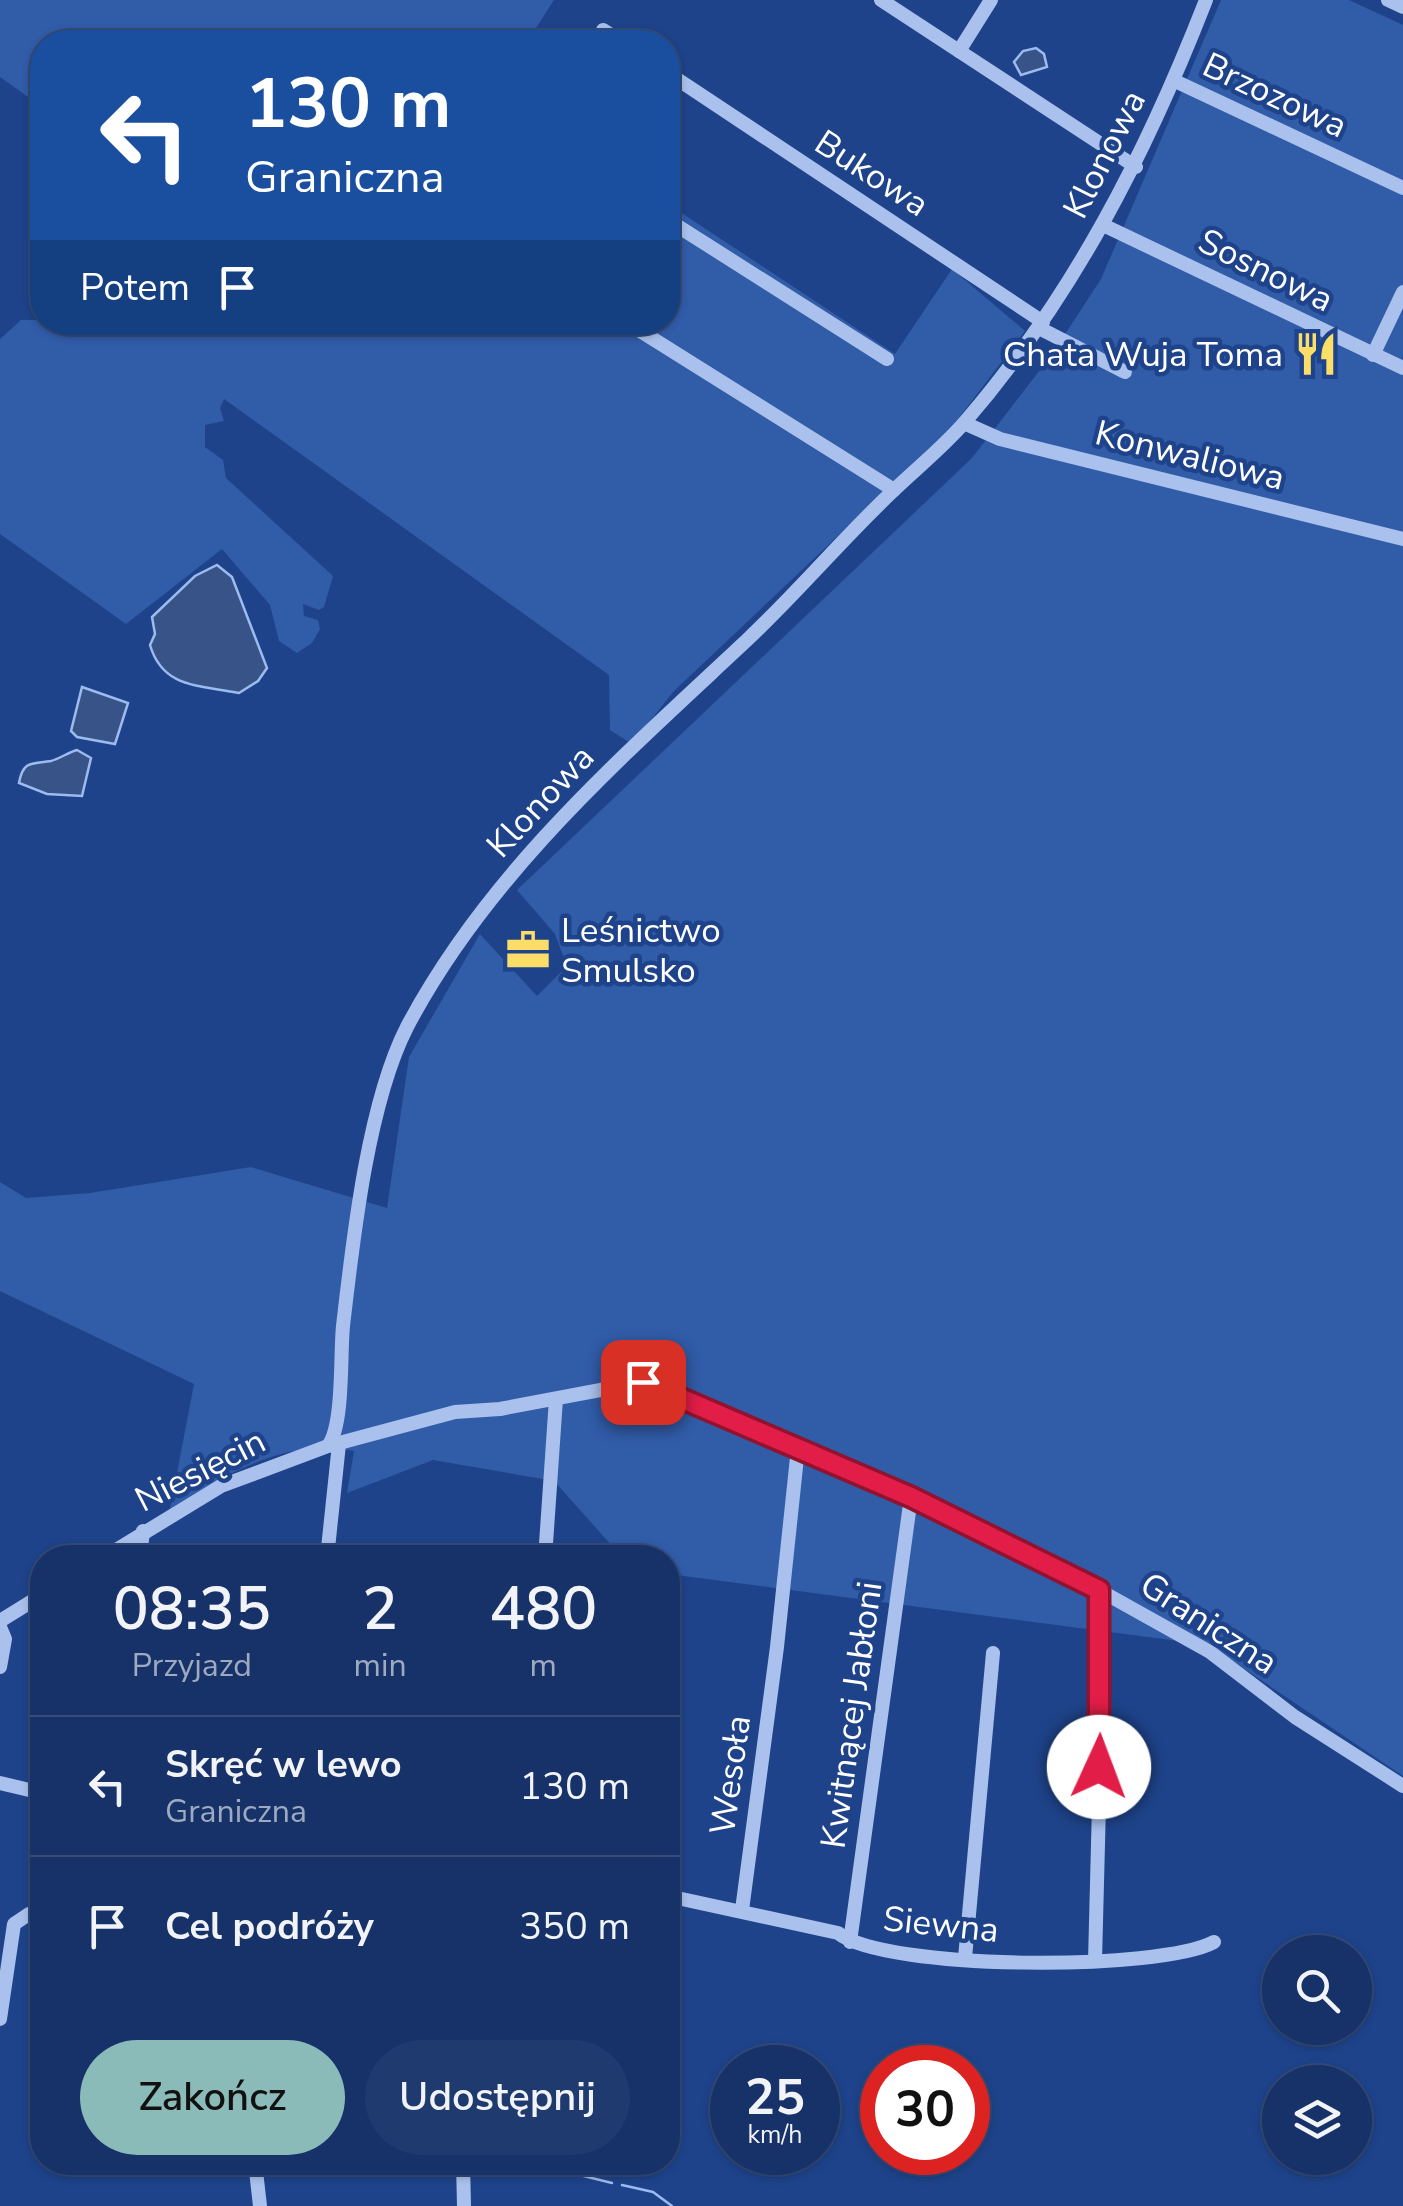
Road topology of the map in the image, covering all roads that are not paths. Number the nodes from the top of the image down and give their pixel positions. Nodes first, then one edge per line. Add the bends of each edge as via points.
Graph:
1 (880, 0) edge
2 (991, 0) edge
3 (1205, 0) edge
4 (1388, 0) edge
5 (1403, 7) edge
6 (959, 51) junction
7 (1175, 80) junction
8 (680, 81) edge
9 (1136, 168) junction
10 (1403, 188) edge
11 (1103, 225) junction
12 (680, 228) edge
13 (1403, 292) edge
14 (1041, 325) junction
15 (647, 335) edge
16 (1373, 355) junction
17 (887, 359) dead end
18 (1403, 368) edge
19 (1125, 372) dead end
20 (964, 423) junction
21 (894, 490) junction
22 (1403, 539) edge
23 (643, 1382) joint
24 (556, 1399) junction
25 (333, 1445) junction
26 (798, 1448) junction
27 (911, 1497) junction
28 (143, 1532) junction
29 (123, 1545) edge
30 (142, 1545) edge
31 (328, 1545) edge
32 (546, 1545) edge
33 (1099, 1590) junction
34 (30, 1603) edge
35 (0, 1624) edge
36 (992, 1654) dead end
37 (0, 1666) edge
38 (0, 1783) edge
39 (1403, 1786) edge
40 (30, 1790) edge
41 (680, 1898) edge
42 (742, 1910) junction
43 (30, 1914) edge
44 (850, 1942) junction
45 (1214, 1942) dead end
46 (965, 1958) junction
47 (1095, 1960) junction
48 (0, 2019) edge
49 (256, 2175) edge
50 (463, 2175) edge
51 (260, 2206) edge
52 (464, 2206) edge

1 - 6 street
2 - 6 street
3 - 7 street, Klonowa
4 - 5 street
6 - 9 street
7 - 9 street, Klonowa
7 - 10 street, Brzozowa
8 - 14 street, Bukowa
9 - 11 street, Klonowa
11 - 14 street, Klonowa
11 - 16 street, Sosnowa
12 - 17 street
13 - 16 street
14 - 19 street
14 - 20 street, Klonowa
15 - 21 street
16 - 18 street, Sosnowa
20 - 21 street, Klonowa
20 - 22 street, Konwaliowa via 1000,439
21 - 25 street, Klonowa via 520,864 470,926 414,1016 399,1046 366,1170
23 - 24 street, Niesięcin
23 - 26 street, Graniczna
24 - 25 street, Niesięcin via 456,1412
24 - 32 street
25 - 28 street, Niesięcin via 241,1477
25 - 31 street, Klonowa
26 - 27 street, Graniczna
26 - 42 street, Wesoła
27 - 33 street, Graniczna
27 - 44 street, Kwitnącej Jabłoni
28 - 29 street, Niesięcin
28 - 30 street
33 - 39 street, Graniczna via 1210,1652
33 - 47 street
34 - 35 street
35 - 37 street
36 - 46 street
38 - 40 street
41 - 42 street, Siewna
42 - 44 street, Siewna via 838,1932
43 - 48 street via 14,1924
44 - 46 street, Siewna
45 - 47 street, Siewna via 1157,1959
46 - 47 street, Siewna
49 - 51 street
50 - 52 street

